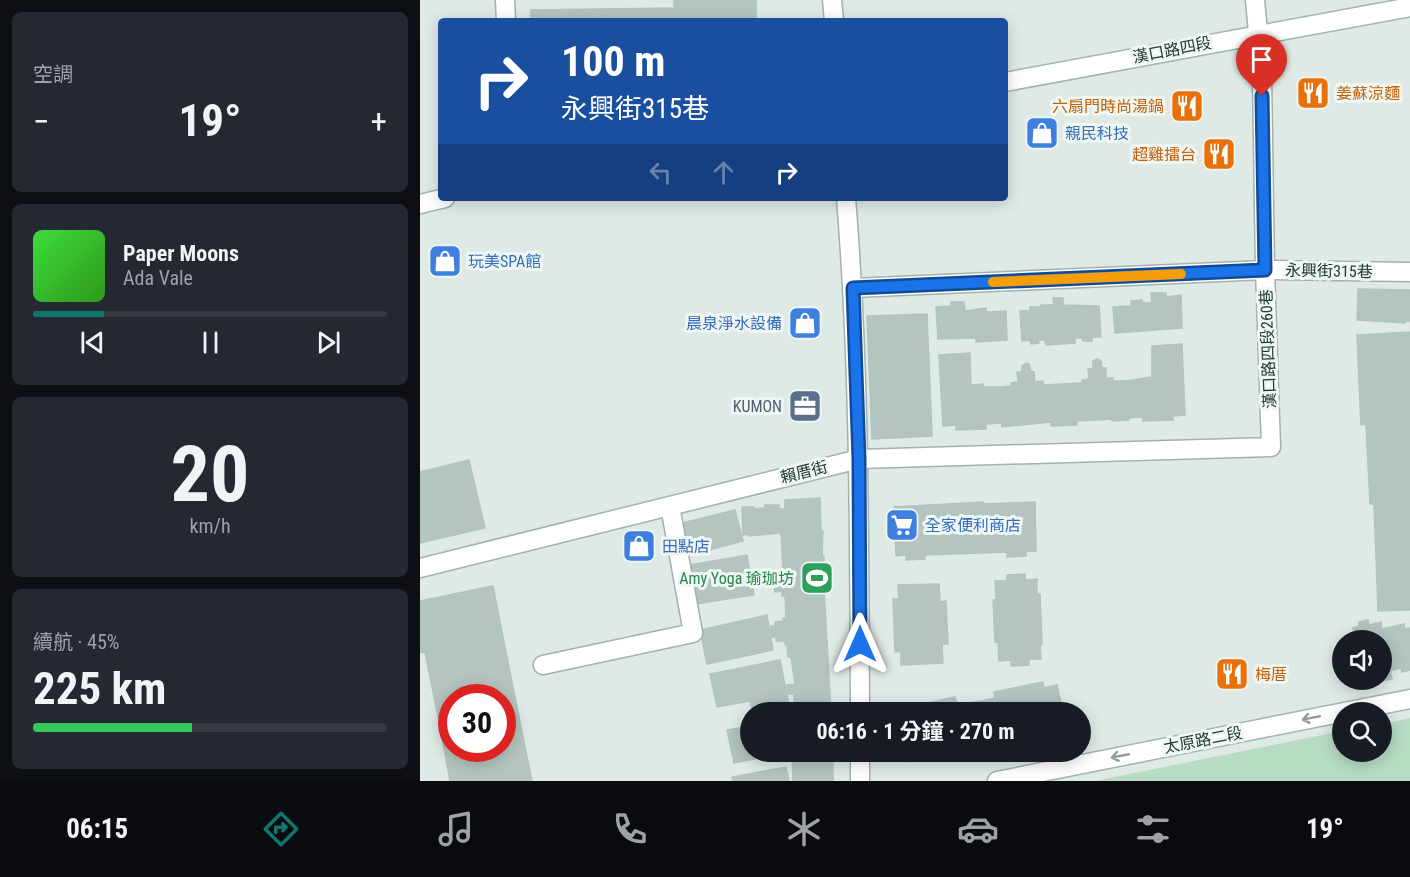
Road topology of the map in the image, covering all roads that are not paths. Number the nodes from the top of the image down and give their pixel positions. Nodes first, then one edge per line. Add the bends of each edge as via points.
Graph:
1 (505, 0) edge
2 (832, 0) edge
3 (1255, 0) edge
4 (1410, 6) edge
5 (506, 18) edge
6 (834, 18) edge
7 (1259, 35) junction
8 (1008, 81) edge
9 (438, 200) edge
10 (846, 201) edge
11 (420, 204) edge
12 (1265, 270) junction
13 (1410, 272) edge
14 (853, 288) junction
15 (1271, 447) joint
16 (859, 459) junction
17 (670, 506) junction
18 (420, 568) edge
19 (543, 664) dead end
20 (1410, 699) edge
21 (860, 702) edge
22 (860, 762) edge
23 (860, 781) edge
24 (997, 781) edge

1 - 5 street
2 - 6 street
3 - 7 street, 漢口路四段260巷
4 - 7 street, 漢口路四段
7 - 8 street, 漢口路四段
7 - 12 street, 漢口路四段260巷
9 - 11 street
10 - 14 street
12 - 13 street, 永興街315巷
12 - 14 street, 永興街315巷
12 - 15 street, 漢口路四段260巷
14 - 16 street
15 - 16 street, 賴厝街
16 - 17 street, 賴厝街
16 - 21 street
17 - 18 street, 賴厝街
17 - 19 street via 693,633
20 -> 24 street, 太原路二段
22 - 23 street

